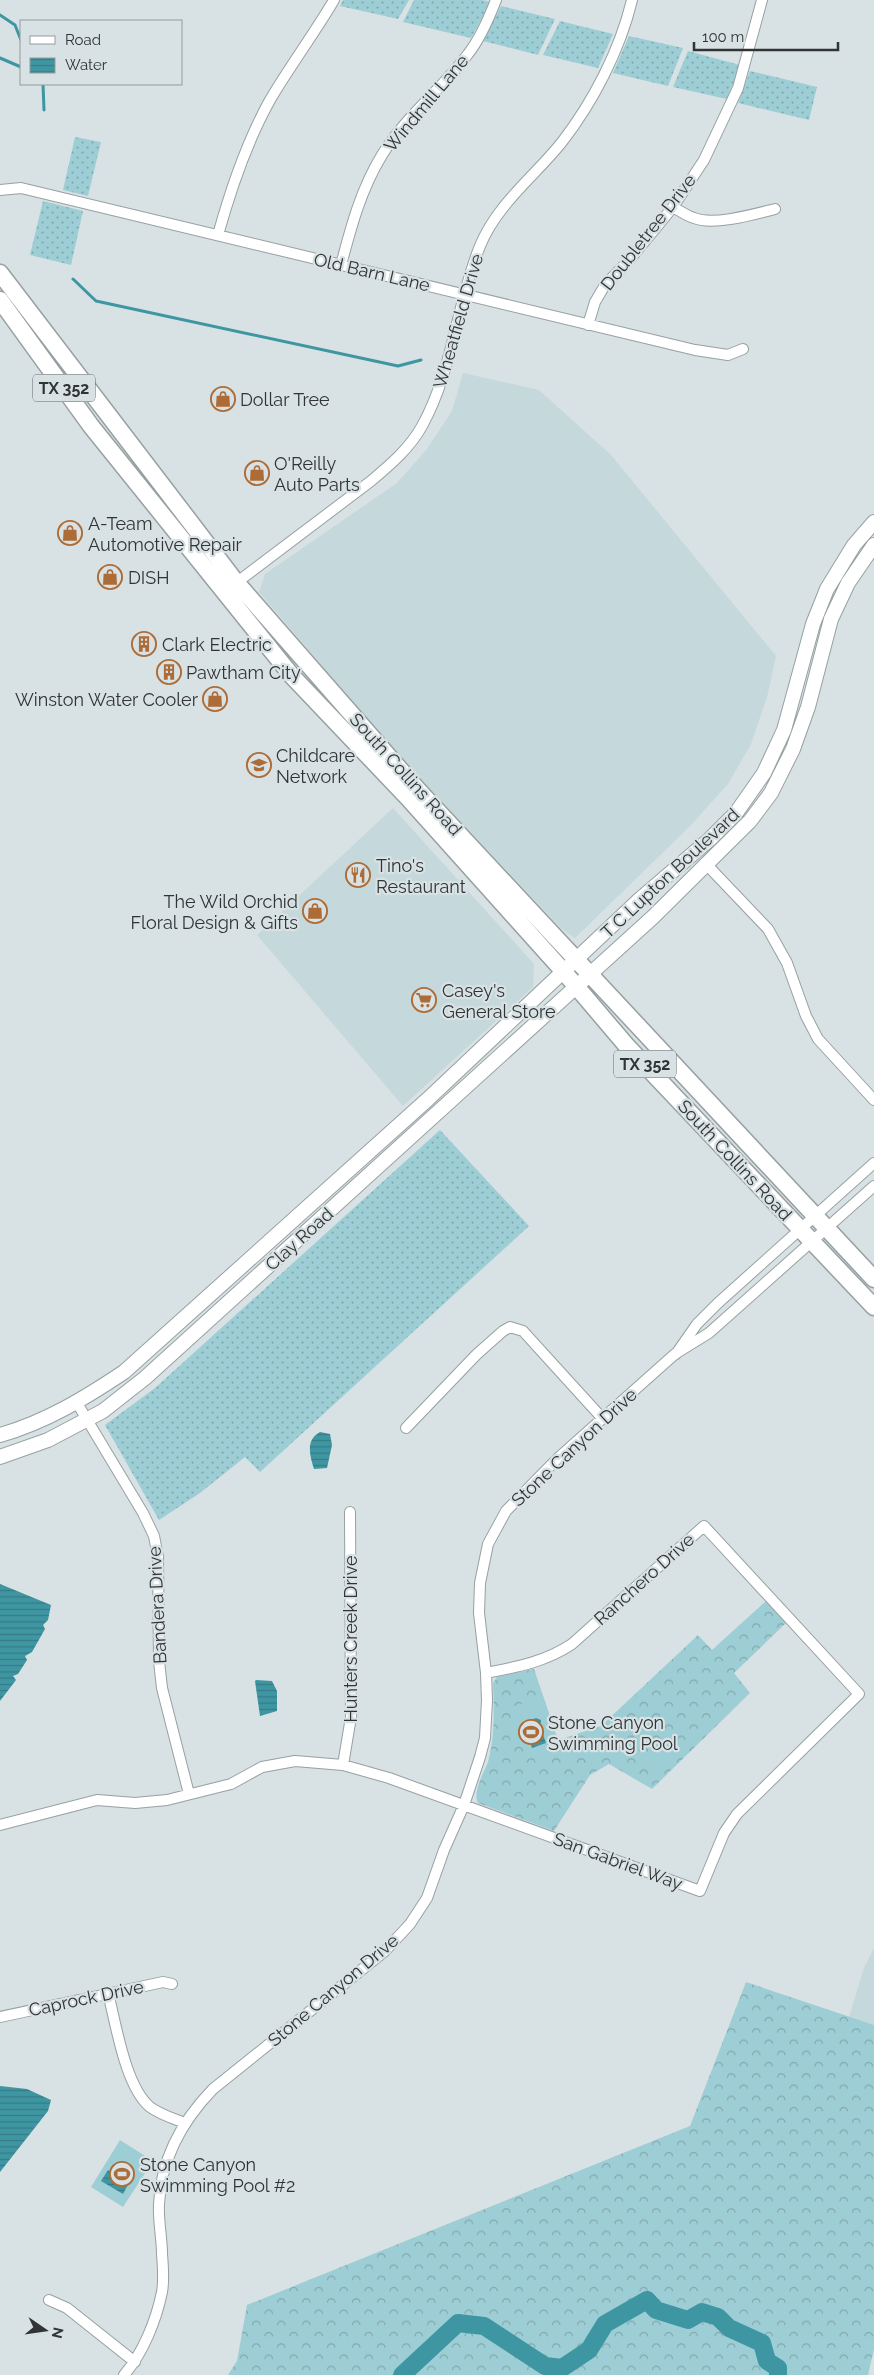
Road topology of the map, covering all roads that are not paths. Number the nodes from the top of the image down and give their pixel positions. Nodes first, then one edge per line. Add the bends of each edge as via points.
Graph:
1 (334, 0) edge
2 (496, 0) edge
3 (632, 0) edge
4 (762, 0) edge
5 (0, 190) edge
6 (673, 207) junction
7 (776, 209) dead end
8 (218, 236) junction
9 (340, 265) junction
10 (0, 273) edge
11 (3, 294) edge
12 (465, 295) junction
13 (588, 325) junction
14 (743, 349) dead end
15 (874, 522) edge
16 (874, 545) edge
17 (230, 587) junction
18 (799, 678) junction
19 (814, 682) junction
20 (418, 800) junction
21 (695, 853) junction
22 (707, 866) junction
23 (577, 960) junction
24 (564, 972) junction
25 (590, 974) junction
26 (576, 987) junction
27 (874, 1100) edge
28 (874, 1164) edge
29 (874, 1186) edge
30 (815, 1215) junction
31 (800, 1228) junction
32 (826, 1228) junction
33 (812, 1241) junction
34 (874, 1279) edge
35 (737, 1286) junction
36 (748, 1298) junction
37 (874, 1307) edge
38 (675, 1354) junction
39 (77, 1403) junction
40 (603, 1419) junction
41 (88, 1420) junction
42 (406, 1428) dead end
43 (0, 1435) edge
44 (0, 1457) edge
45 (350, 1512) dead end
46 (486, 1673) junction
47 (859, 1694) joint
48 (343, 1765) junction
49 (189, 1794) junction
50 (464, 1805) junction
51 (0, 1825) edge
52 (172, 1984) dead end
53 (108, 1993) junction
54 (0, 2017) edge
55 (185, 2123) junction
56 (49, 2300) dead end
57 (135, 2362) junction
58 (124, 2375) edge

1 - 8 street via 271,99 244,153 230,188
2 - 9 street, Windmill Lane via 470,52 382,154 352,220
3 - 12 street, Wheatfield Drive via 595,90 562,142 505,204 480,245
4 - 6 street, Doubletree Drive via 738,88 704,160
5 - 8 street, Old Barn Lane via 21,188
6 - 7 street via 695,219 713,220
6 - 13 street, Doubletree Drive via 605,284
8 - 9 street, Old Barn Lane
9 - 12 street, Old Barn Lane
10 - 11 main road, TX 352
11 - 17 main road, South Collins Road / TX 352 via 92,426
12 - 13 street, Old Barn Lane
12 - 17 street, Wheatfield Drive via 442,382 422,427 408,445 365,486
13 - 14 street, Old Barn Lane via 728,355
15 - 18 main road, T C Lupton Boulevard via 854,545 826,589 812,624
16 - 19 main road, T C Lupton Boulevard via 851,578 836,608
17 - 20 main road, South Collins Road / TX 352 via 292,676
18 - 19 main road
18 - 21 main road, T C Lupton Boulevard via 784,730 764,773 736,813
19 - 22 main road, T C Lupton Boulevard via 801,729 775,784 750,821
20 - 23 main road, South Collins Road / TX 352
20 - 24 main road, South Collins Road / TX 352
21 - 22 main road
21 - 23 main road, T C Lupton Boulevard via 639,900
22 - 25 main road, T C Lupton Boulevard
22 - 27 street via 768,929 787,963 818,1039
23 - 24 main road, T C Lupton Boulevard
23 - 25 main road, South Collins Road / TX 352
24 - 26 main road, South Collins Road / TX 352
24 - 39 main road, Clay Road via 124,1372
25 - 26 main road, T C Lupton Boulevard
25 - 30 main road, South Collins Road / TX 352
26 - 31 main road, South Collins Road / TX 352 via 626,1045
26 - 41 main road, Clay Road via 145,1378
28 - 30 street, Stone Canyon Drive
29 - 32 street, Stone Canyon Drive
30 - 31 street, Stone Canyon Drive
30 - 32 main road, South Collins Road / TX 352
31 - 33 main road, South Collins Road / TX 352
31 - 35 street, Stone Canyon Drive
32 - 33 street, Stone Canyon Drive
32 - 34 main road, South Collins Road / TX 352
33 - 36 street, Stone Canyon Drive
33 - 37 main road, South Collins Road / TX 352
35 - 36 street
35 - 38 street, Stone Canyon Drive via 697,1324
36 - 38 street, Stone Canyon Drive via 709,1333
38 - 40 street, Stone Canyon Drive
39 - 41 street, Bandera Drive
39 - 43 main road, Clay Road via 22,1429
40 - 42 street via 523,1331 510,1327 477,1354
40 - 46 street, Stone Canyon Drive via 518,1497 506,1511 488,1544 480,1583 479,1613
41 - 44 main road, Clay Road via 48,1440
41 - 49 street, Bandera Drive via 154,1536 158,1557 162,1688
45 - 48 street, Hunters Creek Drive via 351,1718
46 - 47 street, Ranchero Drive via 534,1663 572,1644 704,1526
46 - 50 street, Stone Canyon Drive via 485,1738
47 - 50 street, San Gabriel Way via 737,1814 724,1833 700,1891
48 - 49 street via 295,1761 262,1767 231,1784
48 - 50 street
49 - 51 street via 135,1803 97,1800
50 - 55 street, Stone Canyon Drive via 427,1898 410,1924 386,1951 213,2089 192,2110
52 - 53 street, Caprock Drive via 163,1982
53 - 54 street, Caprock Drive
53 - 55 street via 131,2080 139,2095 162,2115
55 - 57 street, Stone Canyon Drive via 176,2137 165,2169 159,2204 162,2291 152,2325
56 - 57 street via 67,2308
57 - 58 street, Stone Canyon Drive

